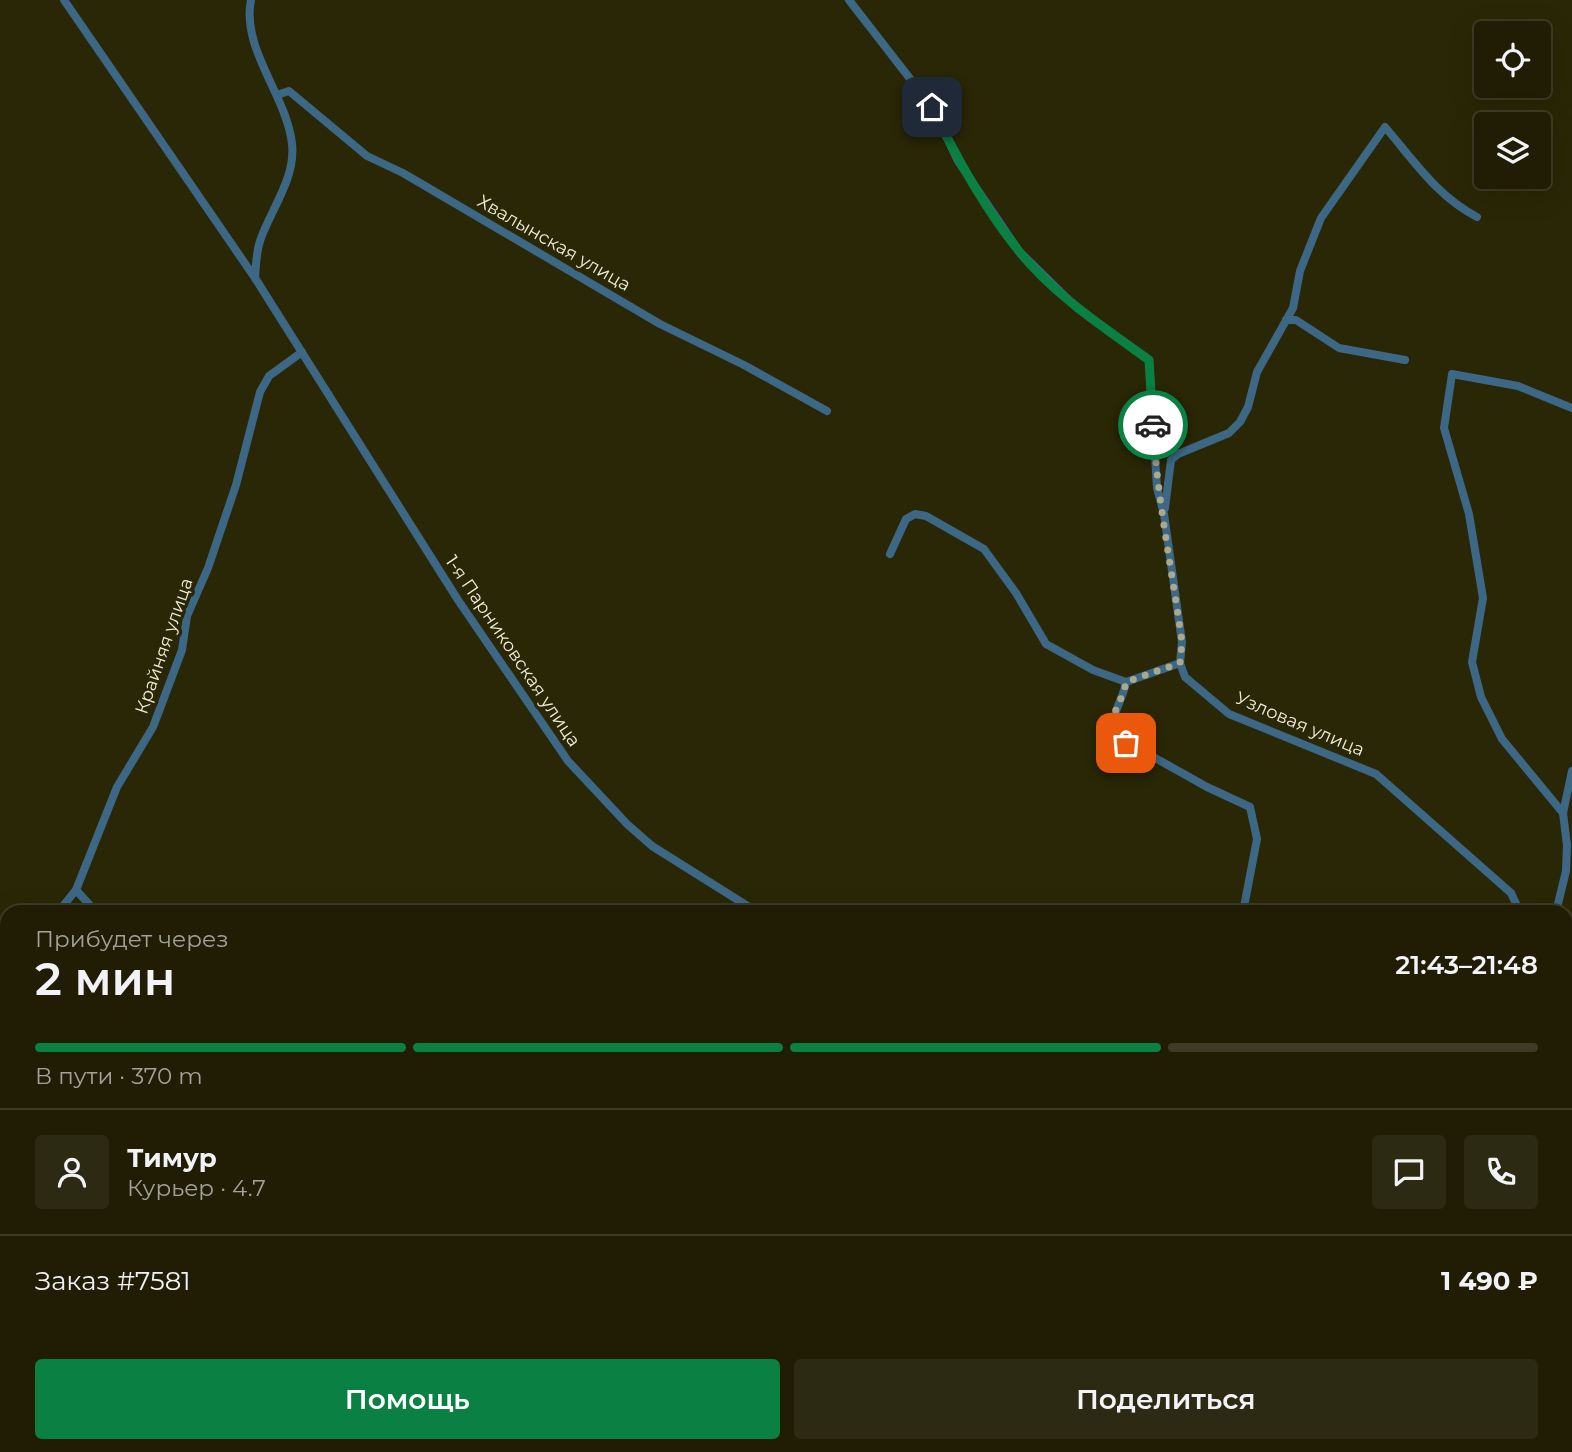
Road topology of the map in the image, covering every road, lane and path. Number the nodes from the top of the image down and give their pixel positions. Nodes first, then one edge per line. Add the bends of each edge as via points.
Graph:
1 (64, 0) edge
2 (251, 0) edge
3 (849, 0) edge
4 (276, 95) junction
5 (1478, 217) dead end
6 (255, 278) junction
7 (1286, 320) junction
8 (302, 352) junction
9 (1405, 360) dead end
10 (1572, 408) edge
11 (827, 411) dead end
12 (1164, 514) junction
13 (890, 554) dead end
14 (1180, 663) junction
15 (1126, 682) junction
16 (1572, 771) edge
17 (1563, 813) junction
18 (76, 890) junction
19 (64, 905) edge
20 (90, 905) edge
21 (746, 905) edge
22 (1244, 905) edge
23 (1518, 905) edge
24 (1558, 905) edge

1 - 6 street, 1-я Парниковская улица
2 - 4 street via 251,25
3 - 12 street via 932,107 958,161 1018,251 1077,308 1149,360 1157,488
4 - 6 street via 293,146 280,197 260,241
4 - 11 street, Хвалынская улица via 289,91 367,156 660,324
5 - 7 street via 1436,189 1385,127 1321,218
6 - 8 street, 1-я Парниковская улица
7 - 9 street via 1296,320 1339,348
7 - 12 street via 1257,372 1240,422 1228,433 1171,460
8 - 18 street, Крайняя улица via 269,376 260,392 236,485 187,616 182,650 153,727 117,787
8 - 21 street, 1-я Парниковская улица via 458,600 568,761 652,846
10 - 17 street via 1518,386 1452,374 1444,428 1469,514 1483,598 1472,662 1481,697 1503,739
12 - 14 street via 1182,642
13 - 15 street via 906,519 915,514 926,516 984,549 1046,644
14 - 15 street
14 - 23 street, Узловая улица via 1185,677 1229,714 1376,774 1511,892
15 - 22 street via 1112,726 1116,736 1250,807 1256,839
16 - 17 street
17 - 24 street via 1566,870
18 - 19 street, Крайняя улица
18 - 20 street

